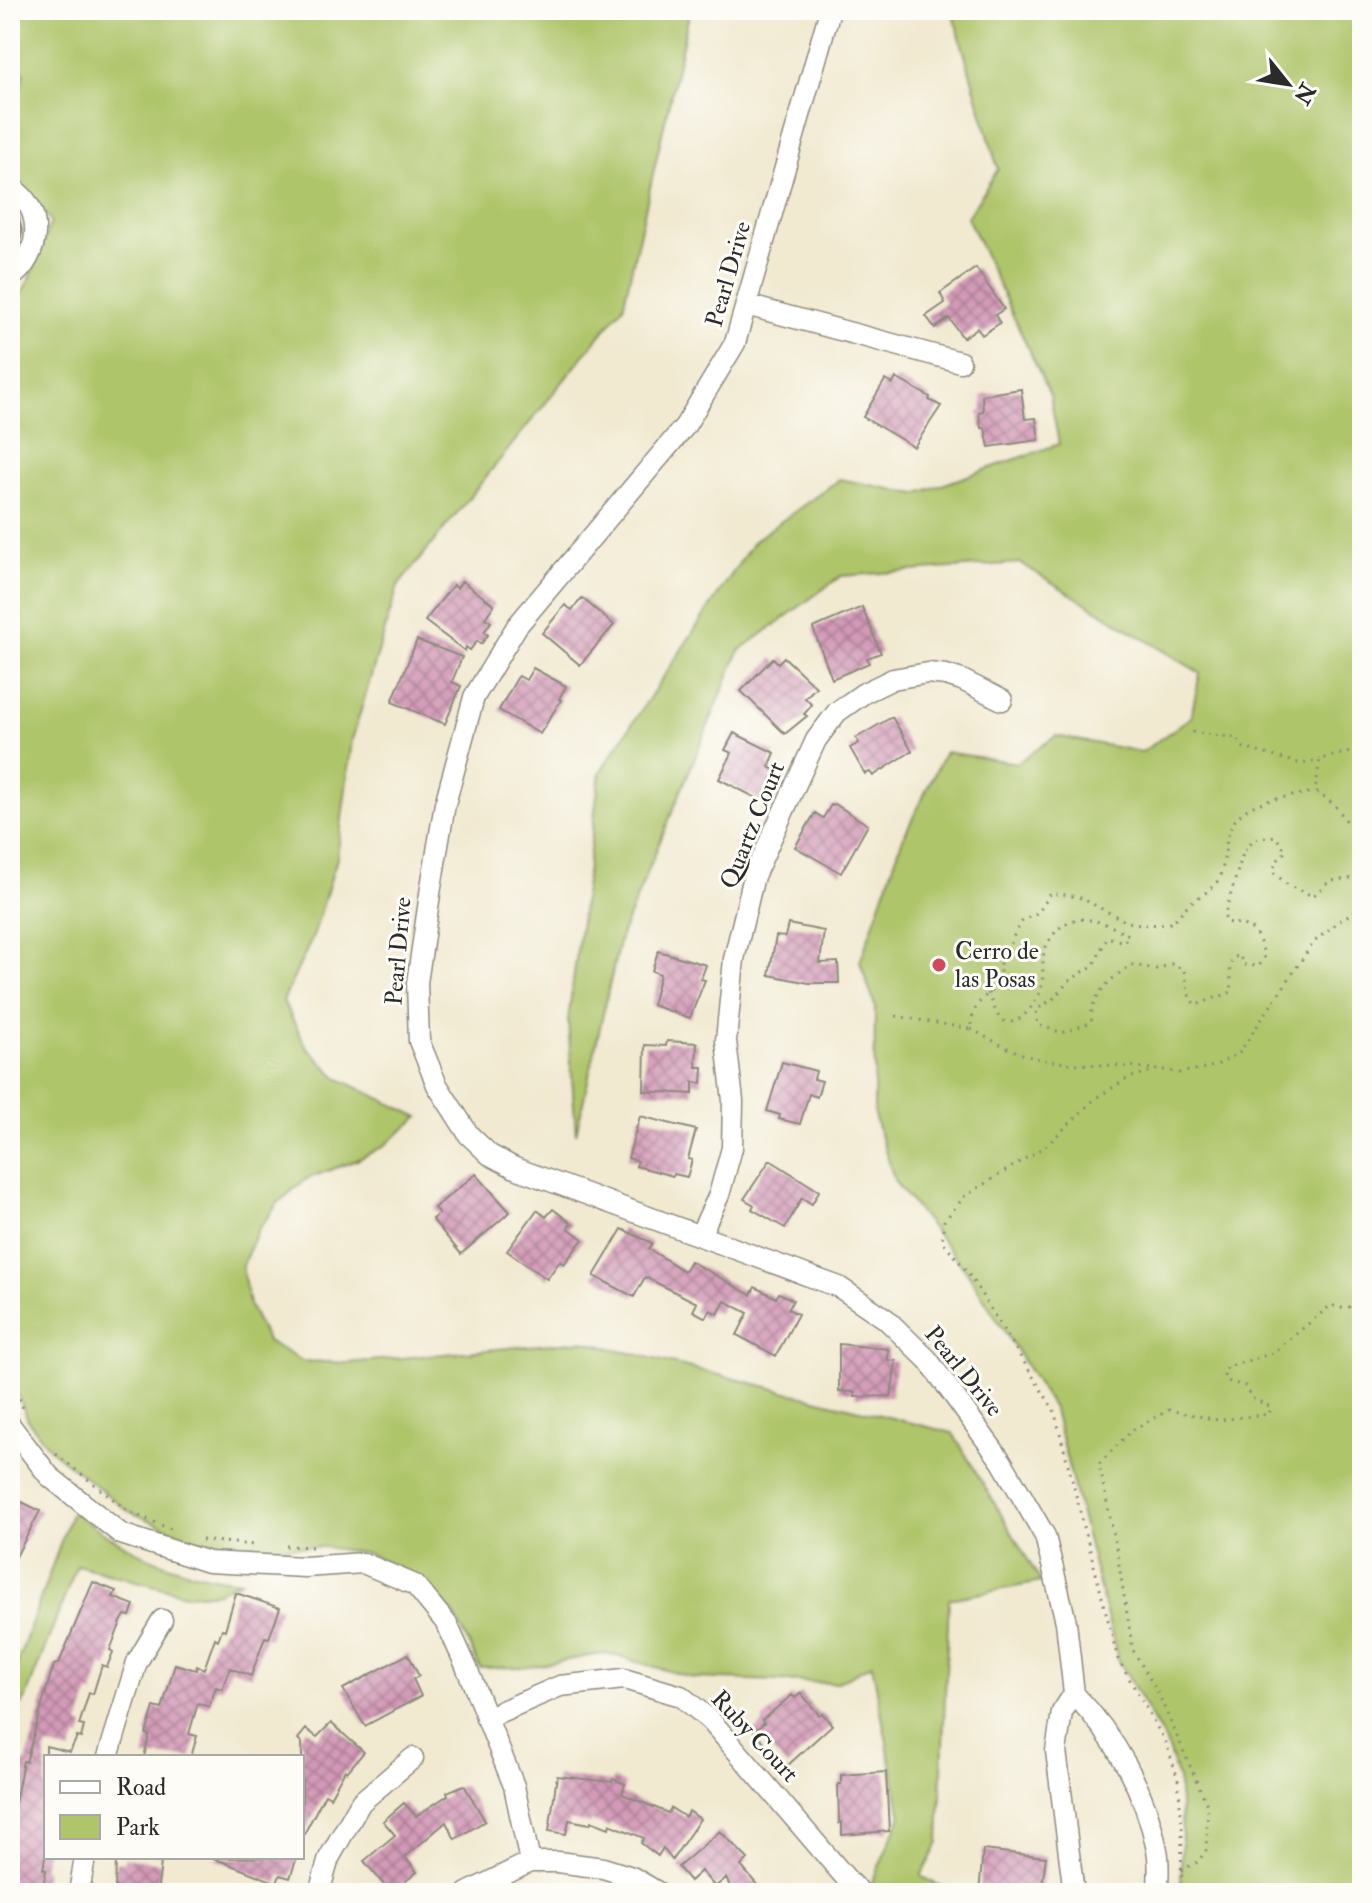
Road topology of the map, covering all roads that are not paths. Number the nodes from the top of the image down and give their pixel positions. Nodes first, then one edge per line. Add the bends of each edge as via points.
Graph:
1 (830, 10) edge
2 (10, 187) edge
3 (10, 278) edge
4 (746, 305) junction
5 (960, 362) dead end
6 (1002, 700) dead end
7 (700, 1235) junction
8 (20, 1424) edge
9 (17, 1449) edge
10 (162, 1620) dead end
11 (1074, 1694) junction
12 (486, 1718) junction
13 (109, 1755) edge
14 (413, 1758) dead end
15 (85, 1859) edge
16 (530, 1862) junction
17 (79, 1893) edge
18 (319, 1893) edge
19 (467, 1893) edge
20 (659, 1893) edge
21 (861, 1893) edge
22 (1074, 1893) edge
23 (1158, 1893) edge

1 - 4 street, Pearl Drive
2 - 3 street via 28,205 36,240 30,257
4 - 5 street
4 - 7 street, Pearl Drive via 735,343 685,426 517,626 474,697 445,804 417,983 419,1041 437,1085 485,1150 515,1168
6 - 7 street, Quartz Court via 946,675 893,679 837,712 816,740 754,876 734,959 726,1041 732,1148 719,1195
7 - 11 street, Pearl Drive via 839,1287 886,1319 928,1360 1002,1462 1045,1536 1066,1622
8 - 9 street
9 - 12 street via 121,1534 208,1562 305,1567 363,1563 415,1585 447,1624
10 - 13 street via 137,1662
11 - 22 street, Pearl Drive via 1062,1712 1056,1751
11 - 23 street via 1114,1744 1139,1789 1158,1851
12 - 16 street via 514,1786
12 - 21 street, Ruby Court via 560,1686 624,1679 681,1696 711,1721
14 - 18 street via 361,1802 329,1858
15 - 17 street
16 - 19 street
16 - 20 street via 603,1868

